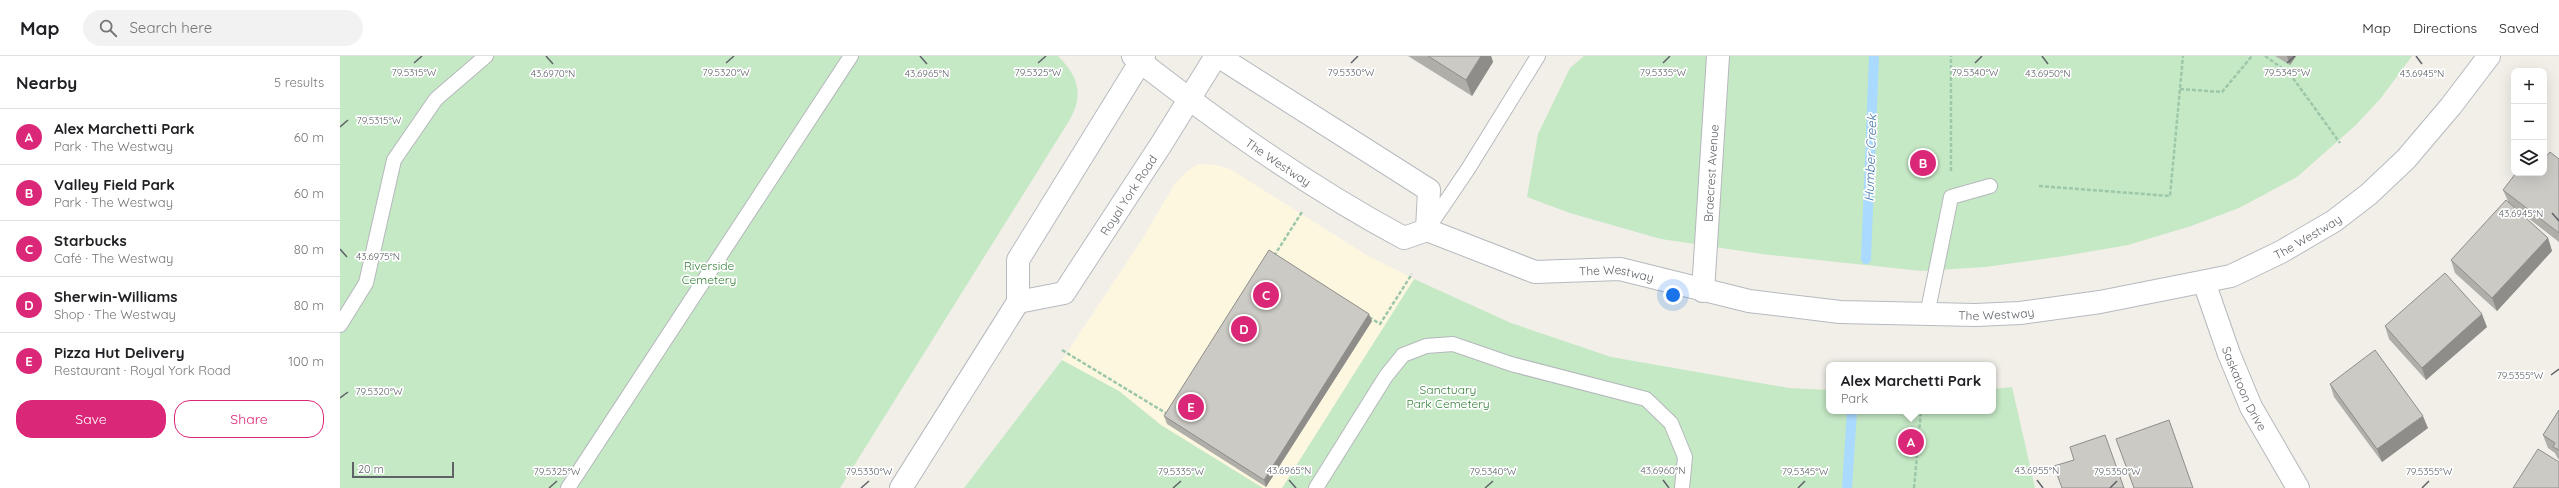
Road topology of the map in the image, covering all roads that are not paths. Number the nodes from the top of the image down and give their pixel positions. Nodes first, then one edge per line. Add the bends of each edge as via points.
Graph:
1 (486, 56) edge
2 (851, 56) edge
3 (1217, 56) edge
4 (1538, 56) edge
5 (1718, 56) edge
6 (2489, 56) edge
7 (1139, 58) edge
8 (1189, 100) junction
9 (1990, 186) dead end
10 (1427, 230) junction
11 (2204, 282) junction
12 (1703, 291) junction
13 (1018, 302) junction
14 (1927, 315) junction
15 (340, 325) edge
16 (568, 488) edge
17 (901, 488) edge
18 (1316, 488) edge
19 (1682, 488) edge
20 (2298, 488) edge

1 - 15 lane via 436,99 394,160 366,283
2 - 16 lane
3 - 8 main road, Royal York Road
3 - 10 main road via 1429,190
4 - 10 lane
5 - 12 main road, Braecrest Avenue
6 - 11 main road, The Westway via 2411,154 2352,208 2259,264 2231,276
7 - 8 main road, The Westway
7 - 13 main road via 1018,260
8 - 10 main road, The Westway via 1227,129 1366,218 1404,238
8 - 13 main road, Royal York Road via 1064,293
9 - 14 lane via 1951,197
10 - 12 main road, The Westway via 1535,272 1620,269
11 - 14 main road, The Westway via 2100,302 2020,313
11 - 20 main road, Saskatoon Drive via 2229,354 2251,406
12 - 14 main road, The Westway via 1749,301 1840,312
13 - 17 main road
18 - 19 lane via 1386,376 1403,355 1426,346 1453,344 1510,364 1646,399 1671,423 1685,457

